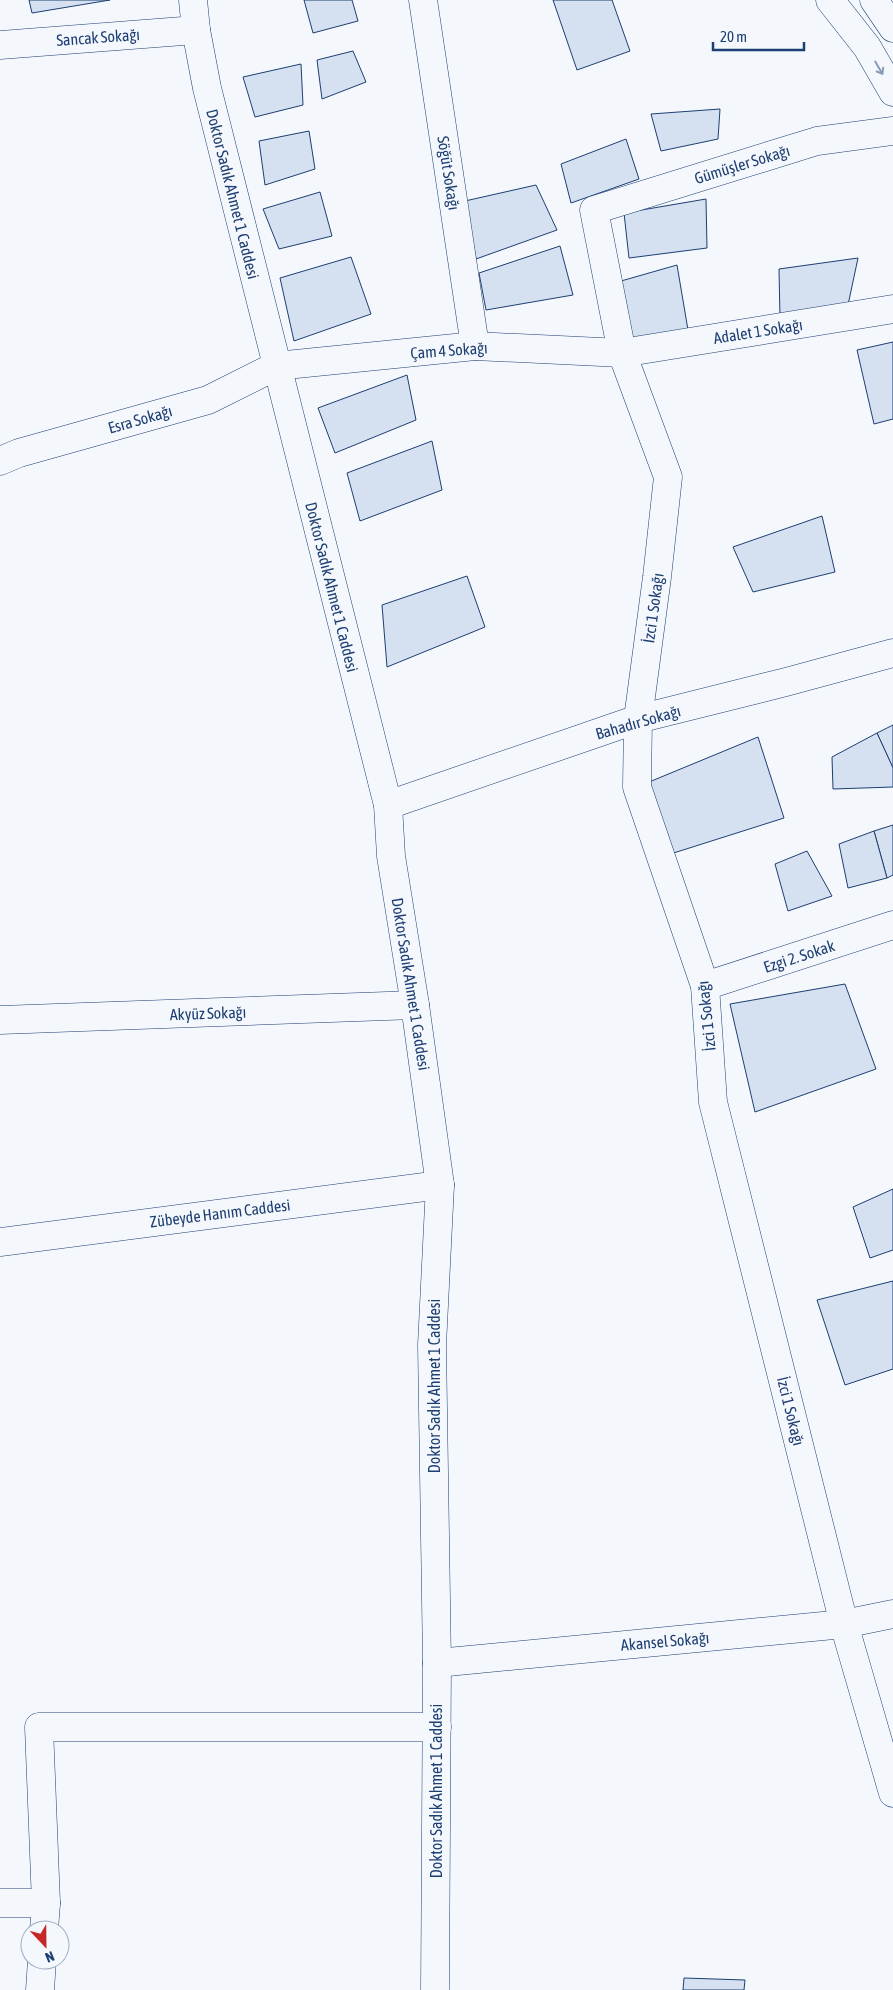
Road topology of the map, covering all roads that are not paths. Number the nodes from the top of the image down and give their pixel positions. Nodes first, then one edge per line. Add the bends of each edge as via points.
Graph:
1 (193, 0) edge
2 (423, 0) edge
3 (830, 0) edge
4 (874, 0) edge
5 (893, 28) edge
6 (196, 30) junction
7 (0, 45) edge
8 (893, 92) edge
9 (893, 131) edge
10 (594, 210) joint
11 (893, 310) edge
12 (475, 346) junction
13 (622, 354) junction
14 (276, 366) junction
15 (0, 461) edge
16 (893, 653) edge
17 (638, 719) junction
18 (388, 805) junction
19 (893, 925) edge
20 (706, 986) junction
21 (415, 1005) junction
22 (0, 1020) edge
23 (440, 1185) junction
24 (0, 1242) edge
25 (893, 1614) edge
26 (844, 1624) junction
27 (437, 1663) junction
28 (437, 1727) junction
29 (893, 1793) edge
30 (0, 1903) edge
31 (46, 1903) junction
32 (45, 1920) edge
33 (41, 1970) edge
34 (40, 1990) edge
35 (435, 1990) edge

1 - 6 street, Doktor Sadık Ahmet 1 Caddesi
2 - 12 street, Söğüt Sokağı
3 -> 8 street via 867,47
4 - 5 street
6 - 7 street, Sancak Sokağı
6 - 14 street, Doktor Sadık Ahmet 1 Caddesi via 207,88
9 - 10 street, Gümüşler Sokağı via 817,141
10 - 13 street, İzci 1 Sokağı
11 - 13 street, Adalet 1 Sokağı
12 - 13 street, Çam 4 Sokağı
12 - 14 street, Çam 4 Sokağı
13 - 17 street, İzci 1 Sokağı via 668,477
14 - 15 street, Esra Sokağı via 208,400
14 - 18 street, Doktor Sadık Ahmet 1 Caddesi
16 - 17 street, Bahadır Sokağı
17 - 18 street, Bahadır Sokağı
17 - 20 street, İzci 1 Sokağı via 637,787
18 - 21 street, Doktor Sadık Ahmet 1 Caddesi via 391,856
19 - 20 street, Ezgi 2. Sokak
20 - 26 street, İzci 1 Sokağı via 713,1102
21 - 22 street, Akyüz Sokağı
21 - 23 street, Doktor Sadık Ahmet 1 Caddesi
23 - 24 street, Zübeyde Hanım Caddesi
23 - 27 street, Doktor Sadık Ahmet 1 Caddesi via 432,1345
25 - 26 street, Akansel Sokağı
26 - 27 street, Akansel Sokağı
26 - 29 street, İzci 1 Sokağı
27 - 28 street, Doktor Sadık Ahmet 1 Caddesi
28 - 31 street via 39,1728
28 - 35 street, Doktor Sadık Ahmet 1 Caddesi
30 - 31 street
31 - 32 street
33 - 34 street

